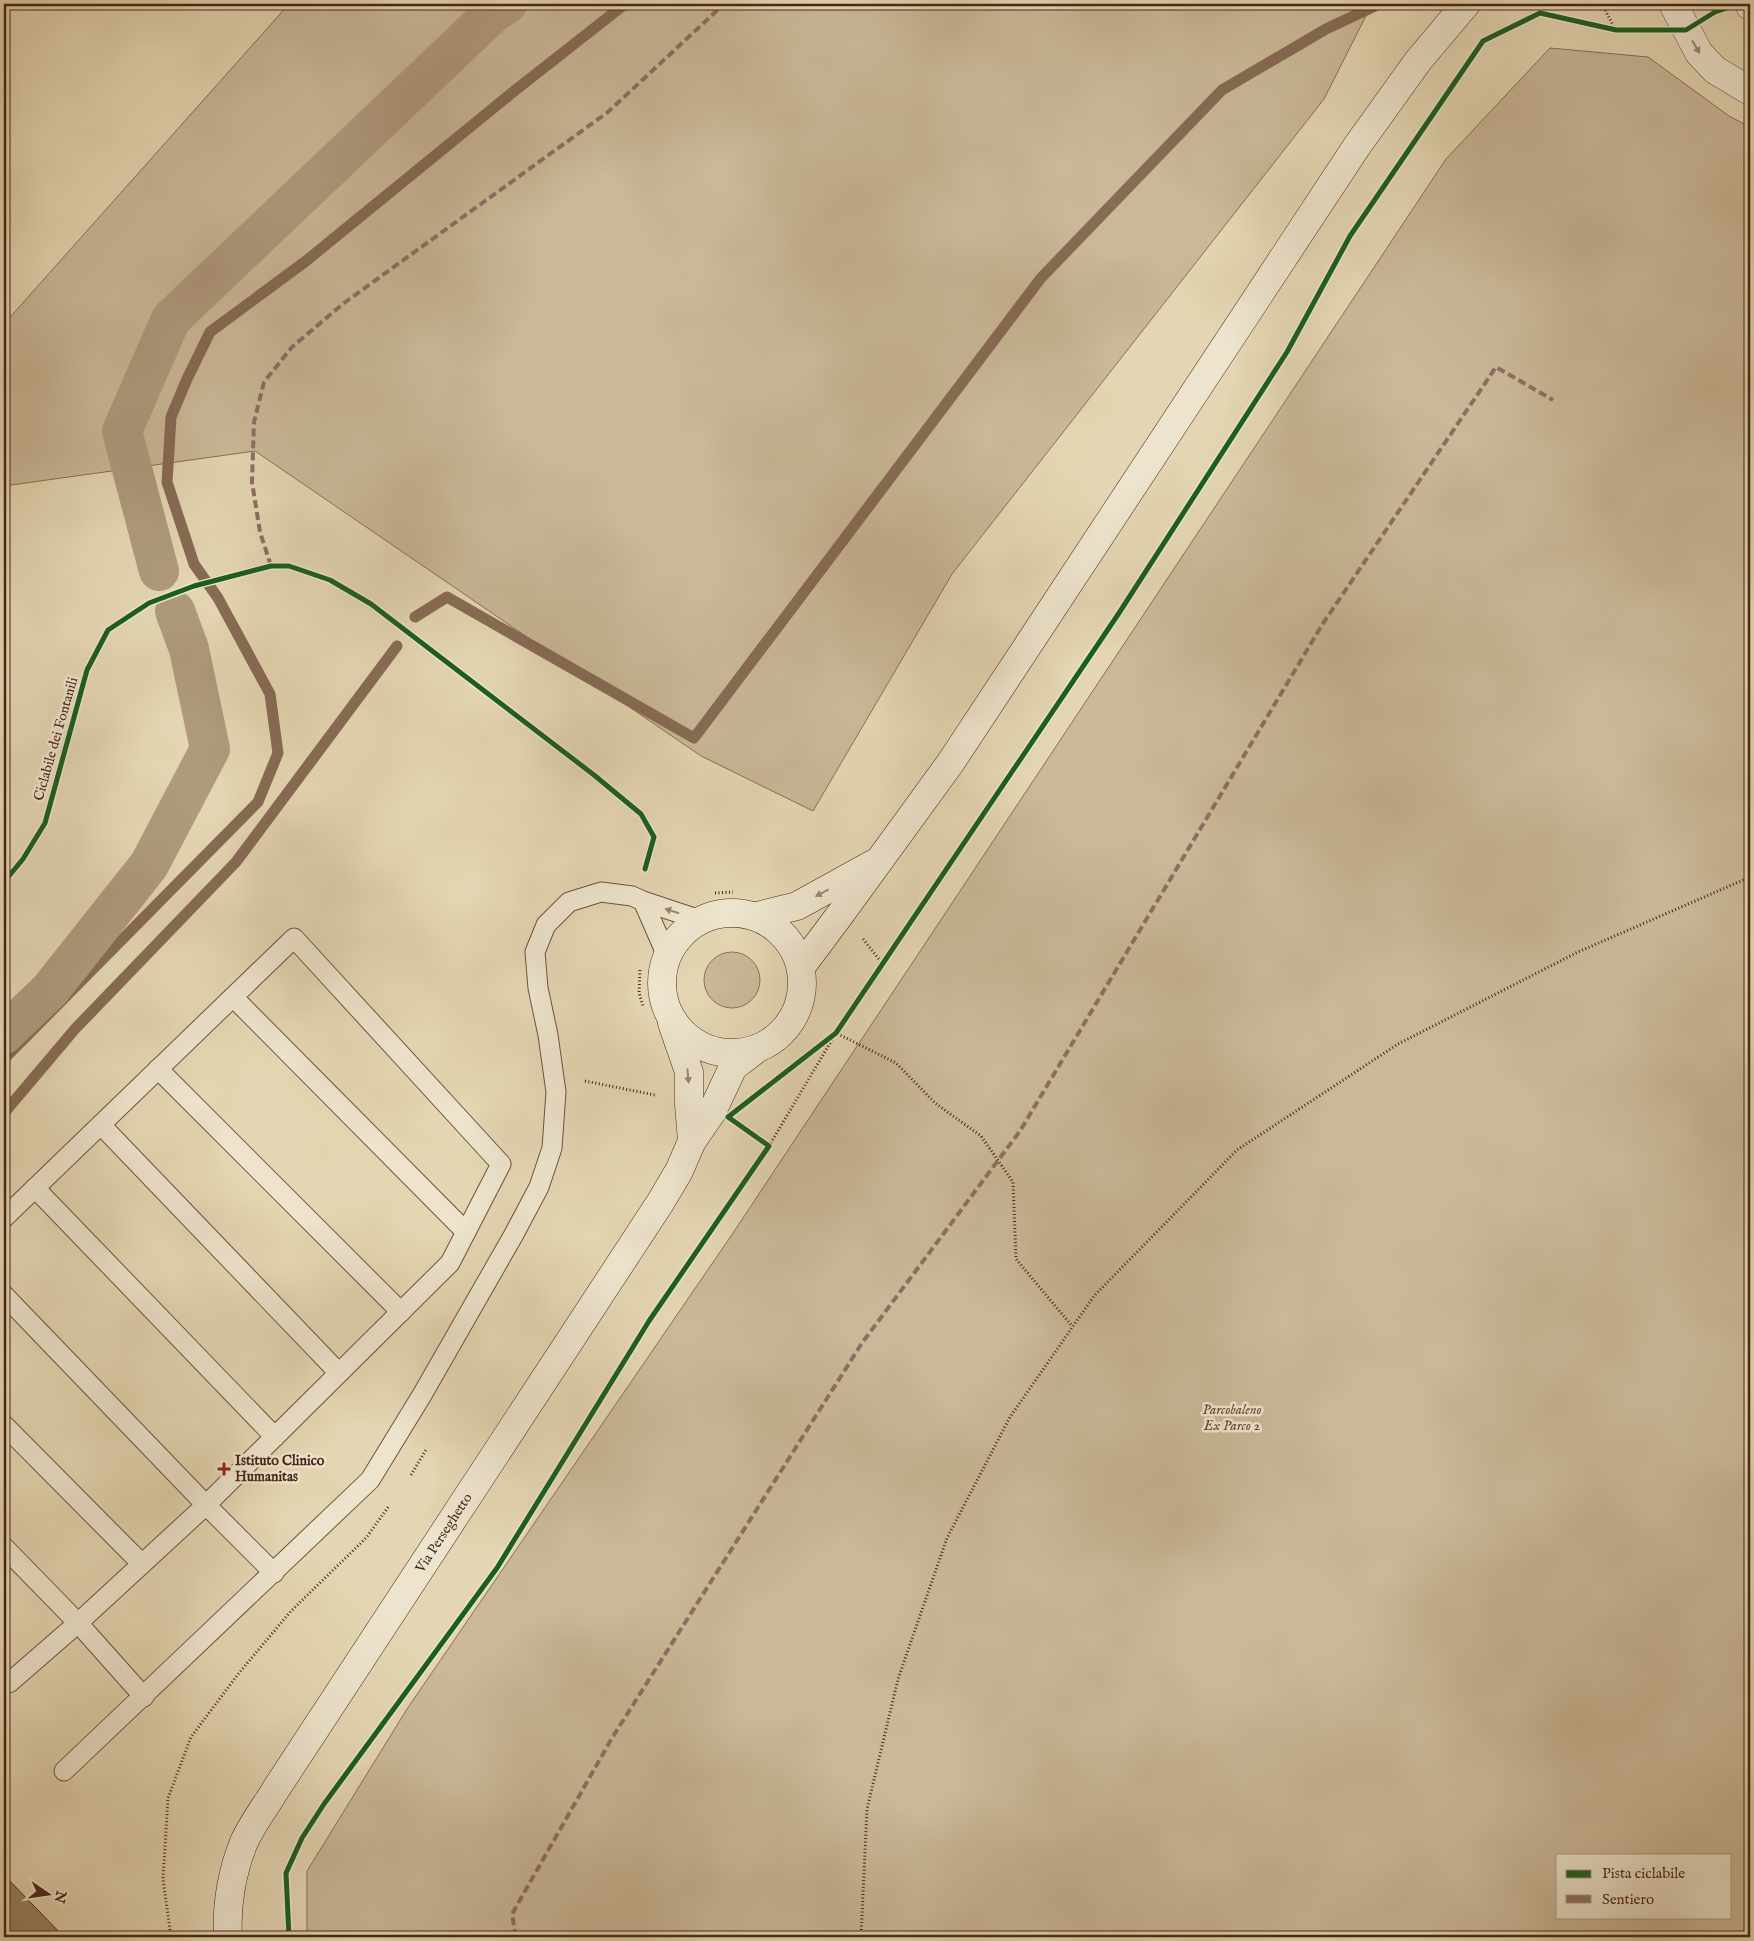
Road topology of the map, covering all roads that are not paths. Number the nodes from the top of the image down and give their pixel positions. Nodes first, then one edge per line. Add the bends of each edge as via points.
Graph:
1 (1673, 4) edge
2 (1467, 6) edge
3 (1750, 91) edge
4 (880, 860) junction
5 (643, 901) junction
6 (756, 916) junction
7 (700, 920) junction
8 (667, 956) junction
9 (801, 967) junction
10 (233, 997) junction
11 (668, 1013) junction
12 (758, 1048) junction
13 (158, 1069) junction
14 (100, 1125) junction
15 (692, 1141) junction
16 (35, 1188) junction
17 (4, 1218) edge
18 (466, 1232) junction
19 (4, 1295) edge
20 (401, 1312) junction
21 (339, 1373) junction
22 (4, 1425) edge
23 (275, 1437) junction
24 (206, 1505) junction
25 (4, 1547) edge
26 (142, 1564) junction
27 (274, 1573) junction
28 (78, 1623) junction
29 (4, 1677) edge
30 (144, 1697) junction
31 (64, 1772) dead end
32 (228, 1937) edge

1 -> 3 street via 1699,53 1715,70
2 - 4 street via 1418,61 1357,146 951,762
4 -> 6 street via 797,906
4 - 9 street
7 -> 5 lane
5 - 8 lane
5 - 27 lane via 632,896 601,892 569,902 546,925 535,952 556,1092 552,1148 539,1188 370,1480
6 - 7 street via 724,913
6 - 9 street via 784,935
7 - 8 street via 681,935
8 - 11 street via 662,980
9 - 12 street via 800,1000 795,1014 774,1039
10 - 13 lane
10 - 18 lane
10 - 18 lane via 294,938 501,1164
11 - 12 street via 691,1040 713,1051 738,1053
11 -> 15 street, Via Perseghetto via 689,1072
12 - 15 street, Via Perseghetto via 733,1067 712,1112
13 - 14 lane
13 - 20 lane
14 - 16 lane
14 - 21 lane
15 - 32 street, Via Perseghetto via 660,1202 244,1841 232,1878
16 - 17 lane
16 - 23 lane
18 - 20 lane via 450,1263
19 - 24 lane
20 - 21 lane
21 - 23 lane
22 - 26 lane
23 - 24 lane
24 - 26 lane
24 - 27 lane
25 - 28 lane
26 - 28 lane
27 - 30 lane
28 - 29 lane via 9,1683
28 - 30 lane
30 - 31 lane

